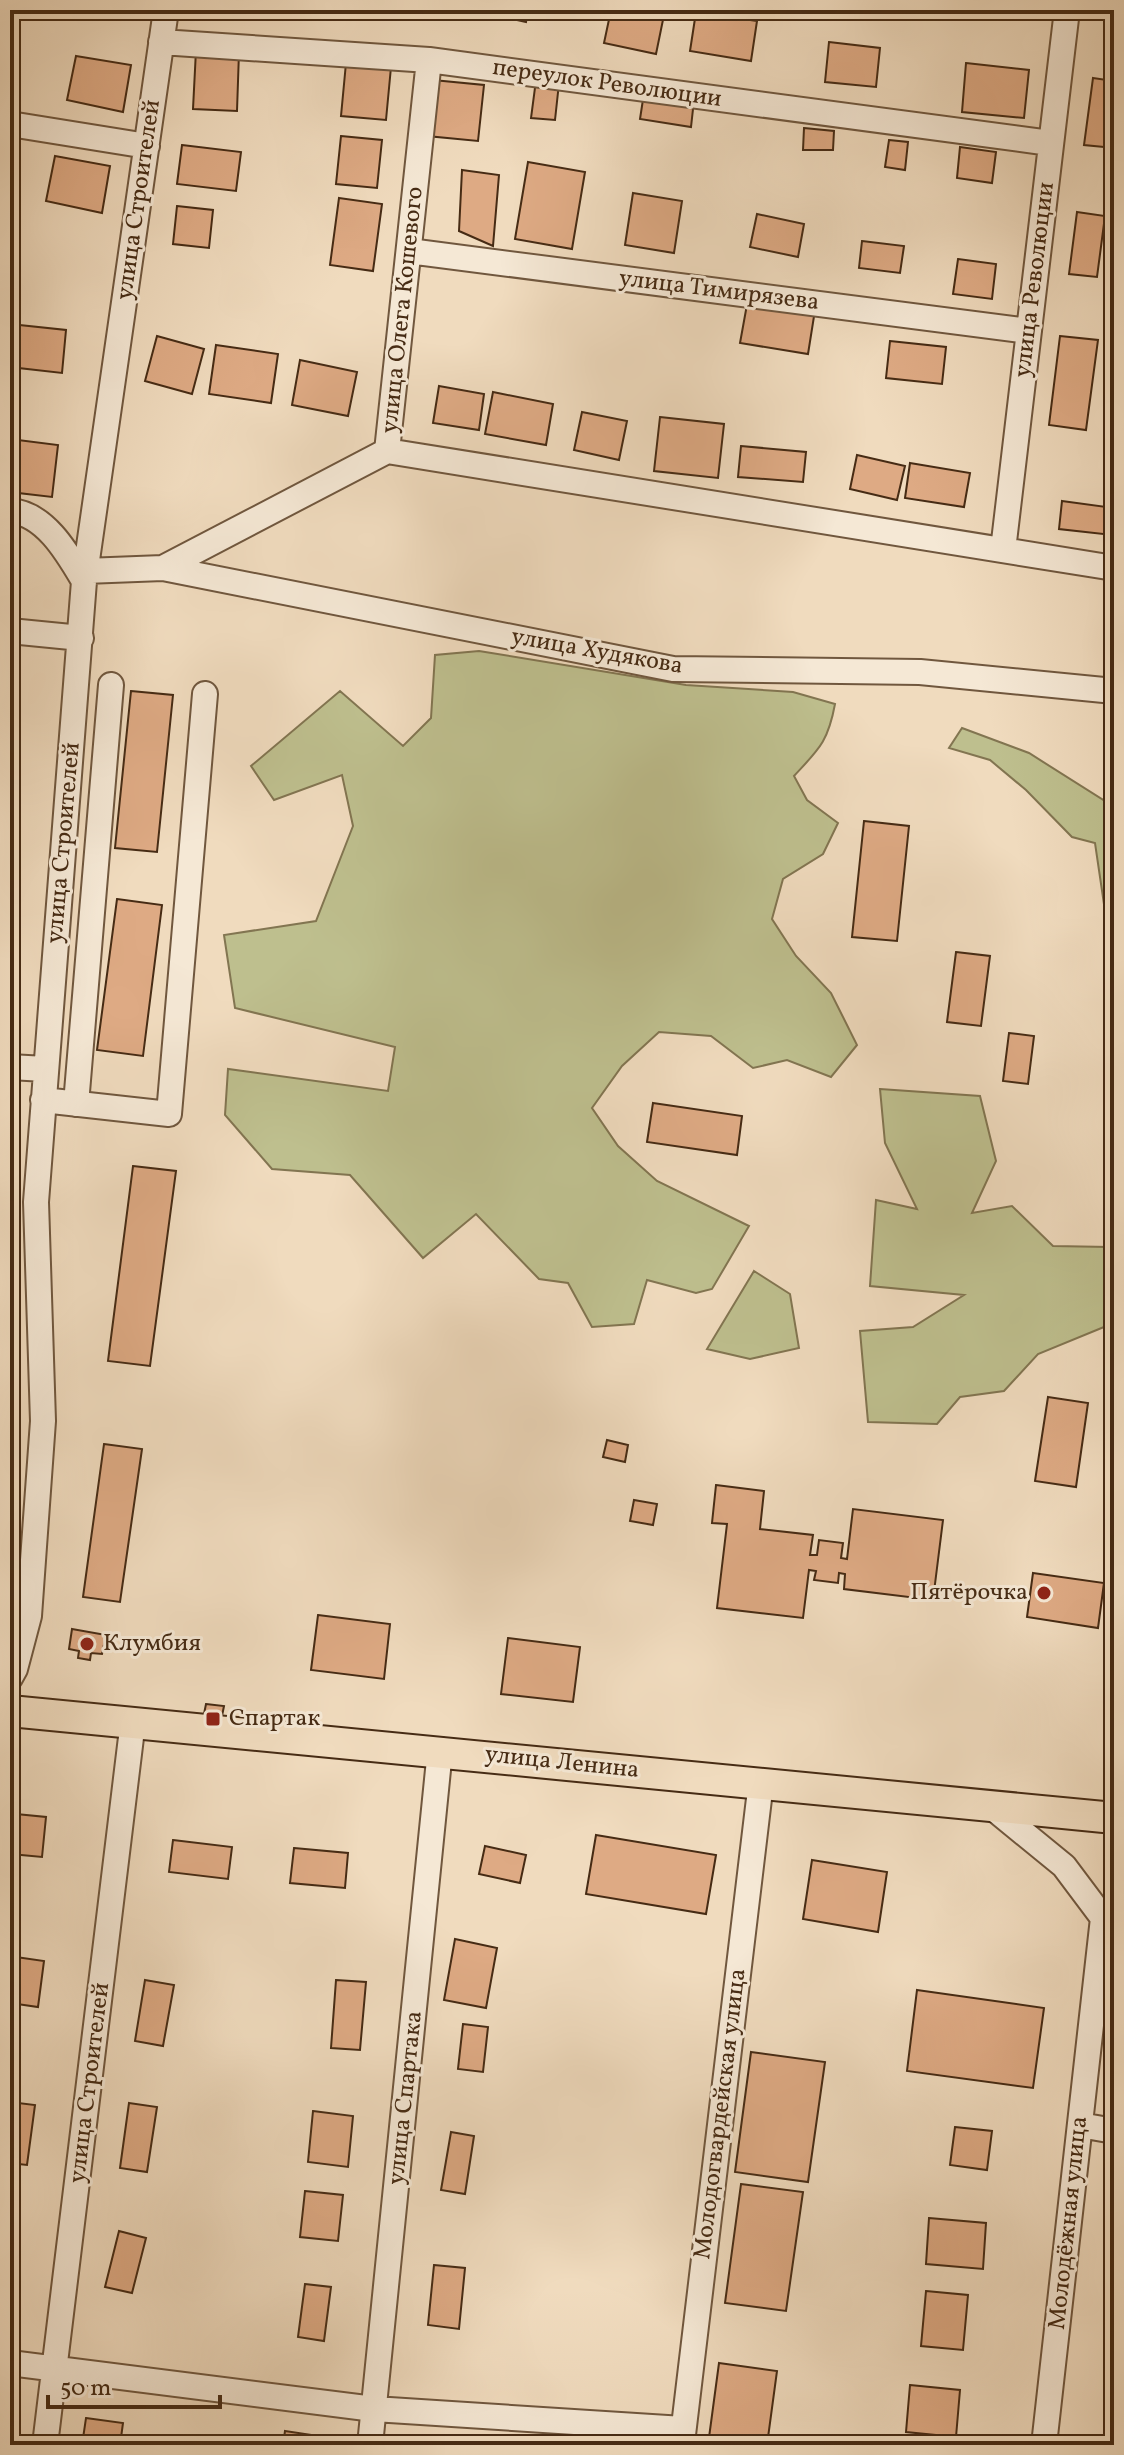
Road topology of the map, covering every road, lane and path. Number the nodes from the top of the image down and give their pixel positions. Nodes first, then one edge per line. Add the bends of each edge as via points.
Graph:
1 (166, 10) edge
2 (1067, 10) edge
3 (161, 42) junction
4 (429, 60) junction
5 (10, 124) edge
6 (1050, 143) junction
7 (147, 146) junction
8 (409, 251) junction
9 (1029, 331) junction
10 (387, 451) junction
11 (10, 511) edge
12 (1003, 550) junction
13 (163, 568) junction
14 (1114, 568) edge
15 (85, 576) junction
16 (10, 631) edge
17 (81, 638) junction
18 (111, 685) dead end
19 (1114, 691) edge
20 (205, 694) dead end
21 (10, 1067) edge
22 (45, 1069) junction
23 (43, 1100) junction
24 (76, 1104) junction
25 (12, 1671) edge
26 (10, 1711) edge
27 (133, 1721) junction
28 (440, 1750) junction
29 (761, 1782) junction
30 (993, 1808) junction
31 (1114, 1818) edge
32 (1080, 2125) junction
33 (1114, 2131) edge
34 (10, 2363) edge
35 (55, 2368) junction
36 (374, 2409) junction
37 (682, 2437) edge
38 (45, 2445) edge
39 (370, 2445) edge
40 (1044, 2445) edge

1 - 3 street, улица Строителей
2 - 6 street, улица Революции
3 - 4 street, переулок Революции
3 - 7 street, улица Строителей
4 - 6 street, переулок Революции
4 - 8 street, улица Олега Кошевого
5 - 7 street
6 - 9 street, улица Революции
7 - 15 street, улица Строителей
8 - 9 street, улица Тимирязева
8 - 10 street, улица Олега Кошевого
9 - 12 street, улица Революции
10 - 12 street
10 - 13 street, улица Олега Кошевого
11 - 15 street via 37,518
12 - 14 street
13 - 15 street, улица Худякова
13 - 19 street, улица Худякова via 673,669 920,672
15 - 17 street, улица Строителей
16 - 17 street
17 - 22 street, улица Строителей
18 - 24 street
20 - 24 street via 169,1114
21 - 22 street
22 - 23 street, улица Строителей
23 - 24 street
23 - 25 street, улица Строителей via 36,1202 43,1421 29,1616
26 - 27 main road, улица Ленина
27 - 28 main road, улица Ленина
27 - 35 street, улица Строителей
28 - 29 main road, улица Ленина
28 - 36 street, улица Спартака
29 - 30 main road, улица Ленина
29 - 37 street, Молодогвардейская улица
30 - 31 main road, улица Ленина
30 - 32 street, Молодёжная улица via 1064,1866 1103,1918
32 - 33 street
32 - 40 street, Молодёжная улица
34 - 35 street
35 - 36 street
35 - 38 street, улица Строителей
36 - 37 street
36 - 39 street, улица Спартака

